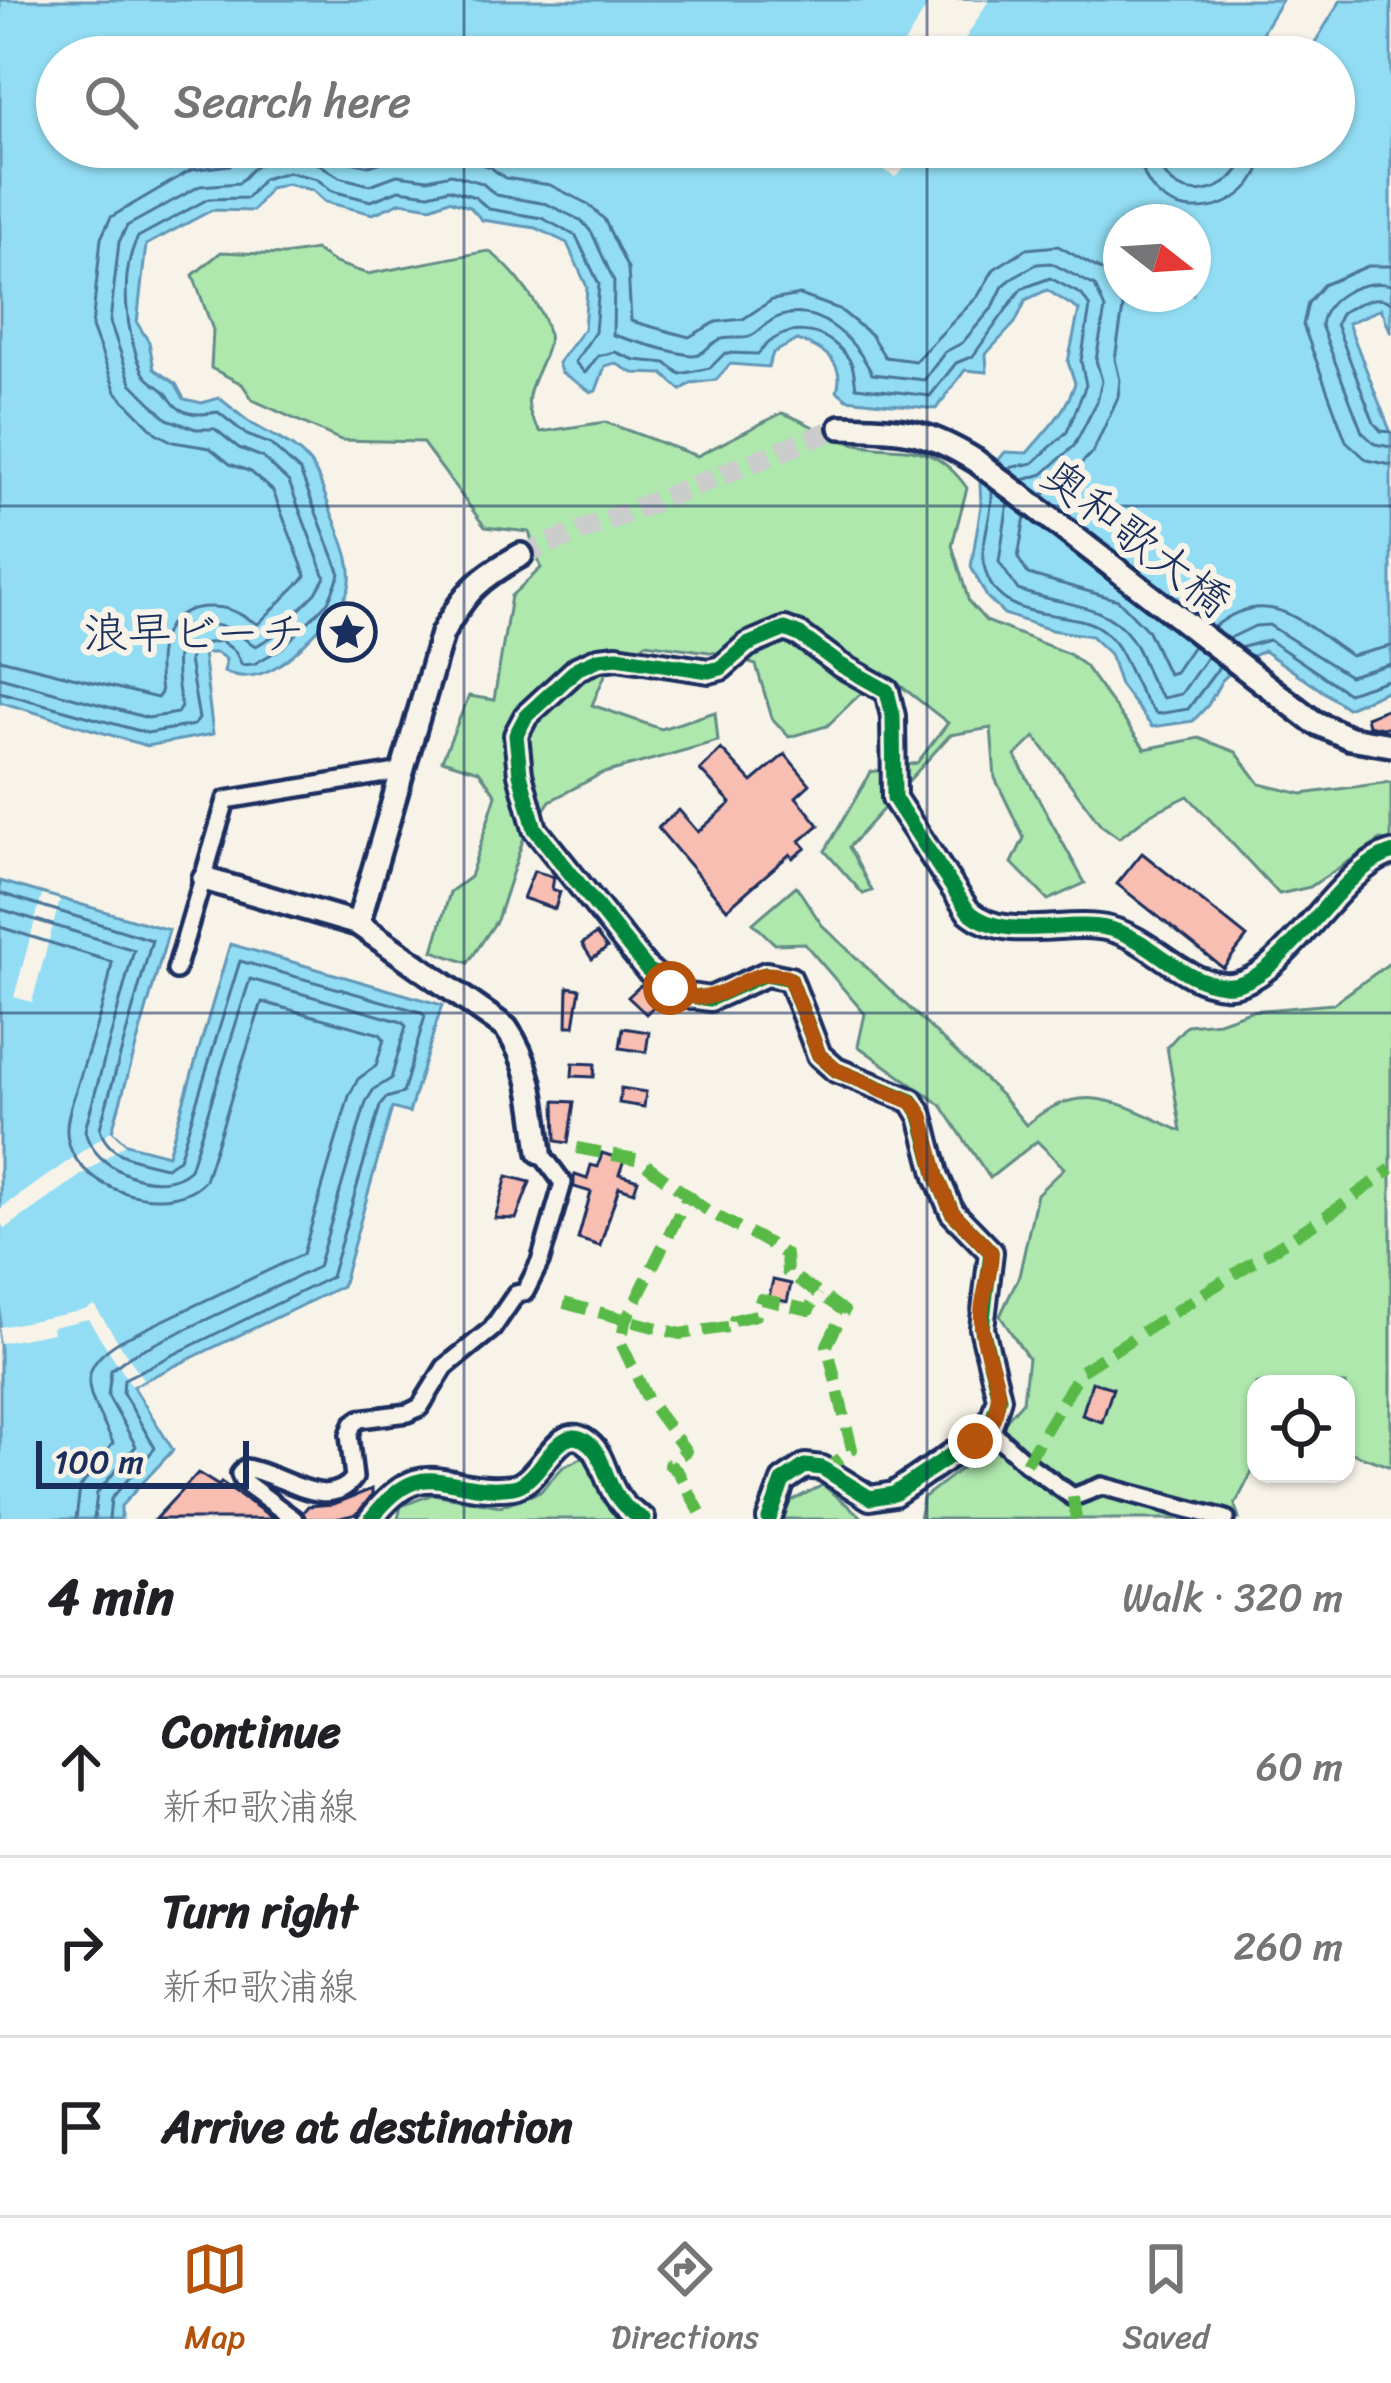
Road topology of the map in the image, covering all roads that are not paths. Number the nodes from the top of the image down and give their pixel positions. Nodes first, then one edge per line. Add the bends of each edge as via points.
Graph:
1 (841, 427) tunnel mouth
2 (521, 555) tunnel mouth
3 (1391, 745) edge
4 (403, 771) junction
5 (1391, 853) edge
6 (204, 879) junction
7 (358, 924) junction
8 (176, 970) dead end
9 (540, 1153) joint
10 (989, 1429) junction
11 (294, 1519) edge
12 (371, 1519) edge
13 (643, 1519) edge
14 (769, 1519) edge
15 (1226, 1519) edge

1 - 3 main road, 奥和歌大橋 via 911,430 976,461 1315,722
2 - 4 main road via 460,600 442,634
4 - 6 street via 226,800
4 - 7 main road
5 - 10 main road via 1347,880 1310,929 1244,983 1228,986 1196,980 1109,929 980,921 894,798 886,691 785,629 710,671 598,658 526,716 515,750 535,829 647,969 700,999 766,974 790,979 819,1055 912,1102 922,1116 952,1212 991,1252 982,1328 999,1398
6 - 7 main road
6 - 8 street
7 - 9 main road via 506,1028 530,1077
9 - 11 street via 563,1183 525,1292 445,1366 420,1407 353,1424 354,1478 345,1489 330,1495 256,1470 240,1474
10 - 14 main road via 894,1494 870,1498 805,1466 783,1481
10 - 15 street via 1073,1497 1102,1486
12 - 13 main road via 404,1483 519,1486 558,1443 576,1437 597,1454 622,1507

